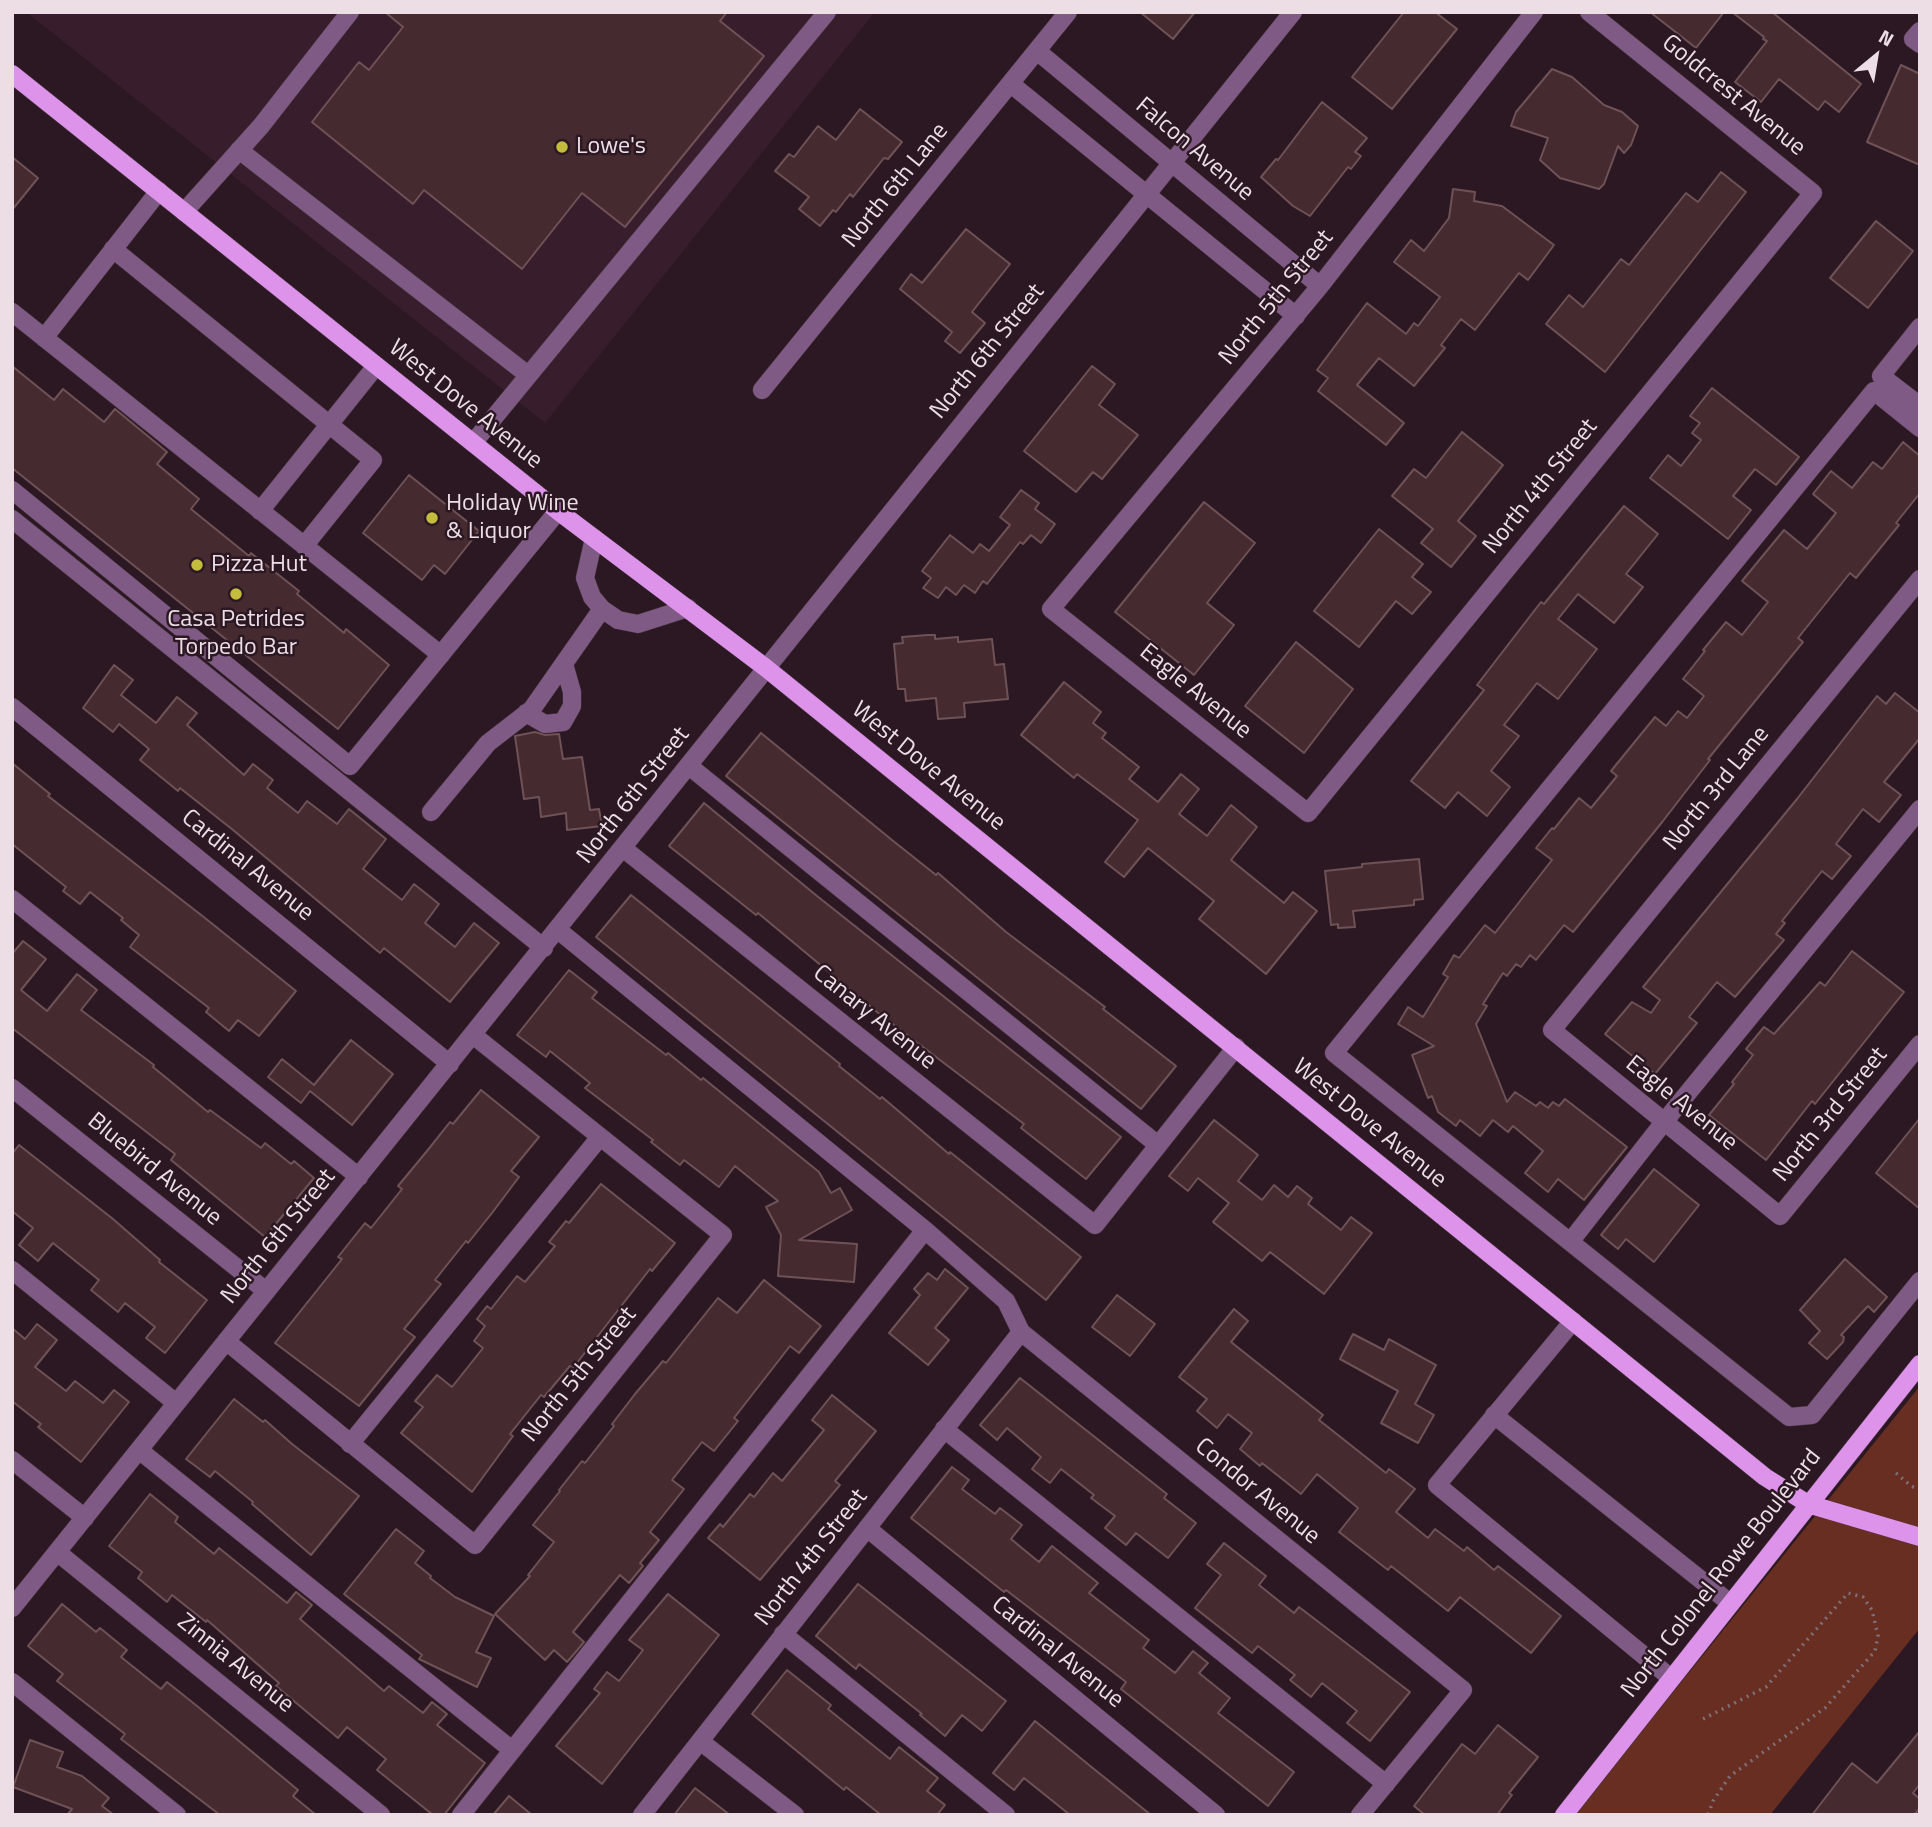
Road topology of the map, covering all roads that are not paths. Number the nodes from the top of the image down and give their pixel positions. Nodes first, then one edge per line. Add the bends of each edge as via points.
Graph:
1 (351, 12) edge
2 (827, 12) edge
3 (1068, 12) edge
4 (1293, 12) edge
5 (1534, 12) edge
6 (1589, 12) edge
7 (1920, 31) edge
8 (1920, 44) edge
9 (1037, 51) junction
10 (12, 74) edge
11 (1011, 84) junction
12 (239, 150) junction
13 (1171, 163) junction
14 (159, 191) junction
15 (1813, 193) joint
16 (1146, 195) junction
17 (184, 212) junction
18 (113, 249) junction
19 (1320, 286) junction
20 (12, 312) edge
21 (1296, 316) junction
22 (1920, 327) edge
23 (44, 338) junction
24 (376, 366) junction
25 (528, 376) junction
26 (762, 390) dead end
27 (1920, 406) edge
28 (330, 424) junction
29 (1920, 428) edge
30 (473, 443) junction
31 (12, 490) edge
32 (260, 511) junction
33 (558, 511) junction
34 (12, 519) edge
35 (594, 538) junction
36 (304, 546) junction
37 (1920, 579) edge
38 (688, 608) junction
39 (602, 609) junction
40 (1051, 609) joint
41 (441, 655) junction
42 (564, 664) junction
43 (766, 668) junction
44 (12, 707) edge
45 (526, 713) junction
46 (689, 766) junction
47 (1920, 809) edge
48 (431, 812) dead end
49 (1308, 813) joint
50 (624, 849) junction
51 (12, 899) edge
52 (558, 930) junction
53 (544, 948) junction
54 (1552, 1030) joint
55 (473, 1035) junction
56 (1920, 1044) edge
57 (1236, 1047) junction
58 (450, 1064) junction
59 (12, 1088) edge
60 (1664, 1122) junction
61 (600, 1137) junction
62 (1158, 1145) junction
63 (359, 1177) junction
64 (1780, 1216) joint
65 (925, 1230) junction
66 (1570, 1242) junction
67 (12, 1269) edge
68 (1920, 1281) edge
69 (266, 1291) junction
70 (1573, 1321) junction
71 (1021, 1332) junction
72 (226, 1341) junction
73 (1920, 1364) edge
74 (176, 1403) junction
75 (1494, 1415) junction
76 (944, 1429) junction
77 (350, 1444) junction
78 (139, 1450) junction
79 (12, 1460) edge
80 (1808, 1504) junction
81 (85, 1518) junction
82 (867, 1528) junction
83 (1920, 1537) edge
84 (57, 1552) junction
85 (1730, 1603) junction
86 (12, 1608) edge
87 (783, 1634) junction
88 (1671, 1678) junction
89 (12, 1682) edge
90 (700, 1741) junction
91 (512, 1750) junction
92 (1385, 1784) junction
93 (177, 1815) edge
94 (381, 1815) edge
95 (461, 1815) edge
96 (642, 1815) edge
97 (795, 1815) edge
98 (1006, 1815) edge
99 (1216, 1815) edge
100 (1360, 1815) edge
101 (1564, 1815) edge

1 - 12 street
2 - 25 street
3 - 9 street, North 6th Lane
4 - 13 street, North 6th Street
5 - 19 street, North 5th Street
6 - 15 street, Goldcrest Avenue
7 - 8 street via 1913,39
9 - 11 street, North 6th Lane
9 - 13 street, Falcon Avenue
10 - 14 main road, West Dove Avenue
11 - 16 street
11 - 26 street, North 6th Lane
12 - 17 street
12 - 25 street
13 - 16 street, North 6th Street
13 - 19 street, Falcon Avenue
14 - 17 main road, West Dove Avenue
14 - 18 street
15 - 49 street, North 4th Street
16 - 21 street
16 - 43 street, North 6th Street
17 - 24 main road, West Dove Avenue
18 - 23 street
18 - 28 street
19 - 21 street, North 5th Street
20 - 23 street
21 - 40 street, North 5th Street
22 - 27 street via 1881,376
23 - 32 street
24 - 28 street
24 - 30 main road, West Dove Avenue
25 - 30 street
28 - 32 street
28 - 36 street via 373,460
29 - 66 street via 1874,391 1334,1054
30 - 33 main road, West Dove Avenue
31 - 41 street via 350,766
32 - 36 street
33 - 35 main road, West Dove Avenue
33 - 41 street
34 - 53 street
35 - 38 main road, West Dove Avenue
35 - 39 street via 585,578
36 - 41 street
37 - 54 street, North 3rd Lane
38 - 39 street via 638,624 618,620
38 - 43 main road, West Dove Avenue
39 - 42 street
40 - 49 street, Eagle Avenue
42 - 45 street
42 - 45 street via 572,706 563,722 545,724
43 - 46 street, North 6th Street
43 - 57 main road, West Dove Avenue
44 - 58 street, Cardinal Avenue
45 - 48 street via 488,743
46 - 50 street, North 6th Street
46 - 62 street
47 - 60 street
50 - 52 street, North 6th Street
50 - 62 street, Canary Avenue via 1095,1224
51 - 63 street
52 - 53 street, North 6th Street
52 - 65 street
53 - 55 street, North 6th Street
54 - 60 street, Eagle Avenue
55 - 58 street, North 6th Street
55 - 61 street
56 - 64 street, North 3rd Street
57 - 62 street
57 - 70 main road, West Dove Avenue
58 - 63 street, North 6th Street
59 - 69 street, Bluebird Avenue
60 - 64 street, Eagle Avenue
60 - 66 street
61 - 77 street
61 - 77 street, North 5th Street via 723,1235 475,1545
63 - 69 street, North 6th Street
65 - 71 street via 1006,1301
65 - 91 street
66 - 68 street via 1789,1417 1812,1415
67 - 74 street
69 - 72 street, North 6th Street
70 - 75 street
70 - 80 main road, West Dove Avenue via 1765,1477
71 - 76 street, North 4th Street
71 - 92 street, Condor Avenue via 1463,1690
72 - 74 street, North 6th Street
72 - 77 street
73 - 80 main road, North Colonel Rowe Boulevard
74 - 78 street, North 6th Street
75 - 85 street
75 - 88 street via 1437,1485
76 - 82 street, North 4th Street
76 - 92 street
78 - 81 street, North 6th Street
78 - 91 street
79 - 81 street
80 - 83 main road, West Dove Avenue
80 - 85 main road, North Colonel Rowe Boulevard
81 - 84 street, North 6th Street
82 - 87 street, North 4th Street
82 - 99 street, Cardinal Avenue
84 - 86 street, North 6th Street
84 - 94 street, Zinnia Avenue
85 - 88 main road, North Colonel Rowe Boulevard
87 - 90 street, North 4th Street
87 - 98 street
88 - 101 main road, North Colonel Rowe Boulevard
89 - 93 street
90 - 96 street, North 4th Street
90 - 97 street
91 - 95 street
92 - 100 street

